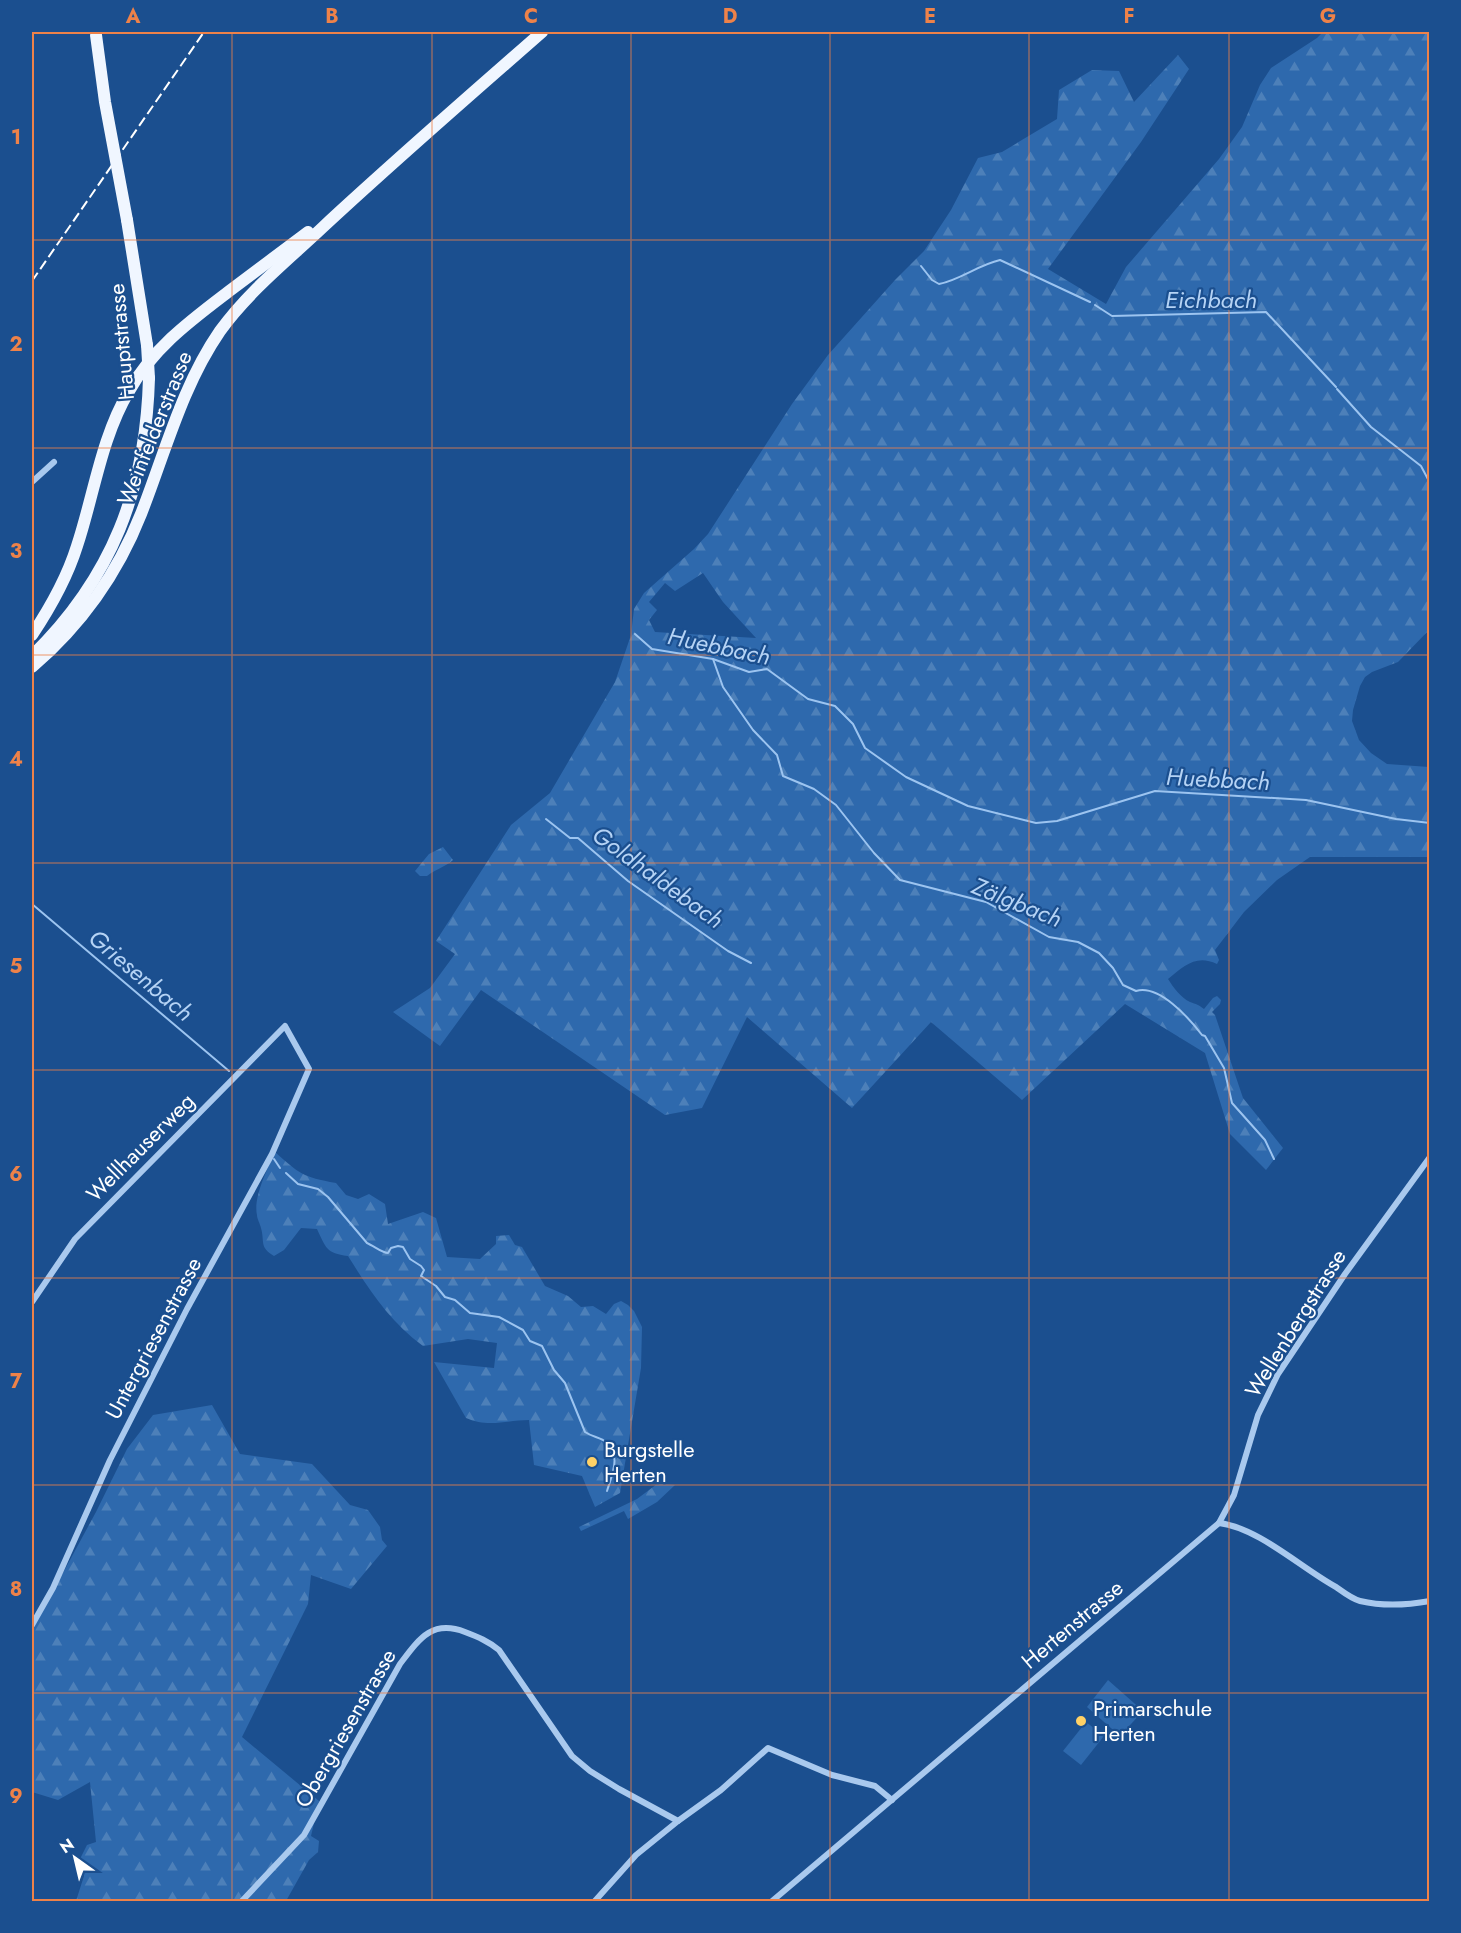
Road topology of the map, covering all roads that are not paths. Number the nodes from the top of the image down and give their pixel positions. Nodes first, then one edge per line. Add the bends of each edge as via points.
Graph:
1 (542, 32) edge
2 (96, 33) edge
3 (359, 193) junction
4 (54, 462) dead end
5 (32, 482) edge
6 (32, 635) edge
7 (32, 656) edge
8 (32, 668) edge
9 (285, 1026) joint
10 (1430, 1157) edge
11 (32, 1302) edge
12 (1219, 1523) junction
13 (1430, 1601) edge
14 (32, 1625) edge
15 (892, 1800) junction
16 (678, 1821) junction
17 (241, 1902) edge
18 (594, 1902) edge
19 (771, 1902) edge

1 - 3 main road, Weinfelderstrasse
2 - 7 main road, Hauptstrasse, bridge via 147,345 148,413 129,508 117,537 68,618
3 - 6 main road, Weinfelderstrasse via 187,323 140,373 111,430 77,548 63,582
3 - 8 main road, Weinfelderstrasse via 264,281 220,331 187,393 140,516 113,573 92,605
4 - 5 street
9 - 11 street, Wellhauserweg via 75,1239
9 - 14 street, Untergriesenstrasse via 309,1068 272,1154 115,1450 53,1588
10 - 12 street, Wellenbergstrasse via 1278,1374 1258,1415 1234,1495
12 - 13 street via 1233,1525 1276,1547 1359,1601
12 - 15 street, Hertenstrasse
15 - 16 street via 875,1786 832,1775 768,1748 721,1790
15 - 19 street, Hertenstrasse
16 - 17 street, Obergriesenstrasse via 619,1789 572,1756 499,1650 486,1640 453,1627 437,1628 417,1642 400,1664 304,1835
16 - 18 street via 636,1855

